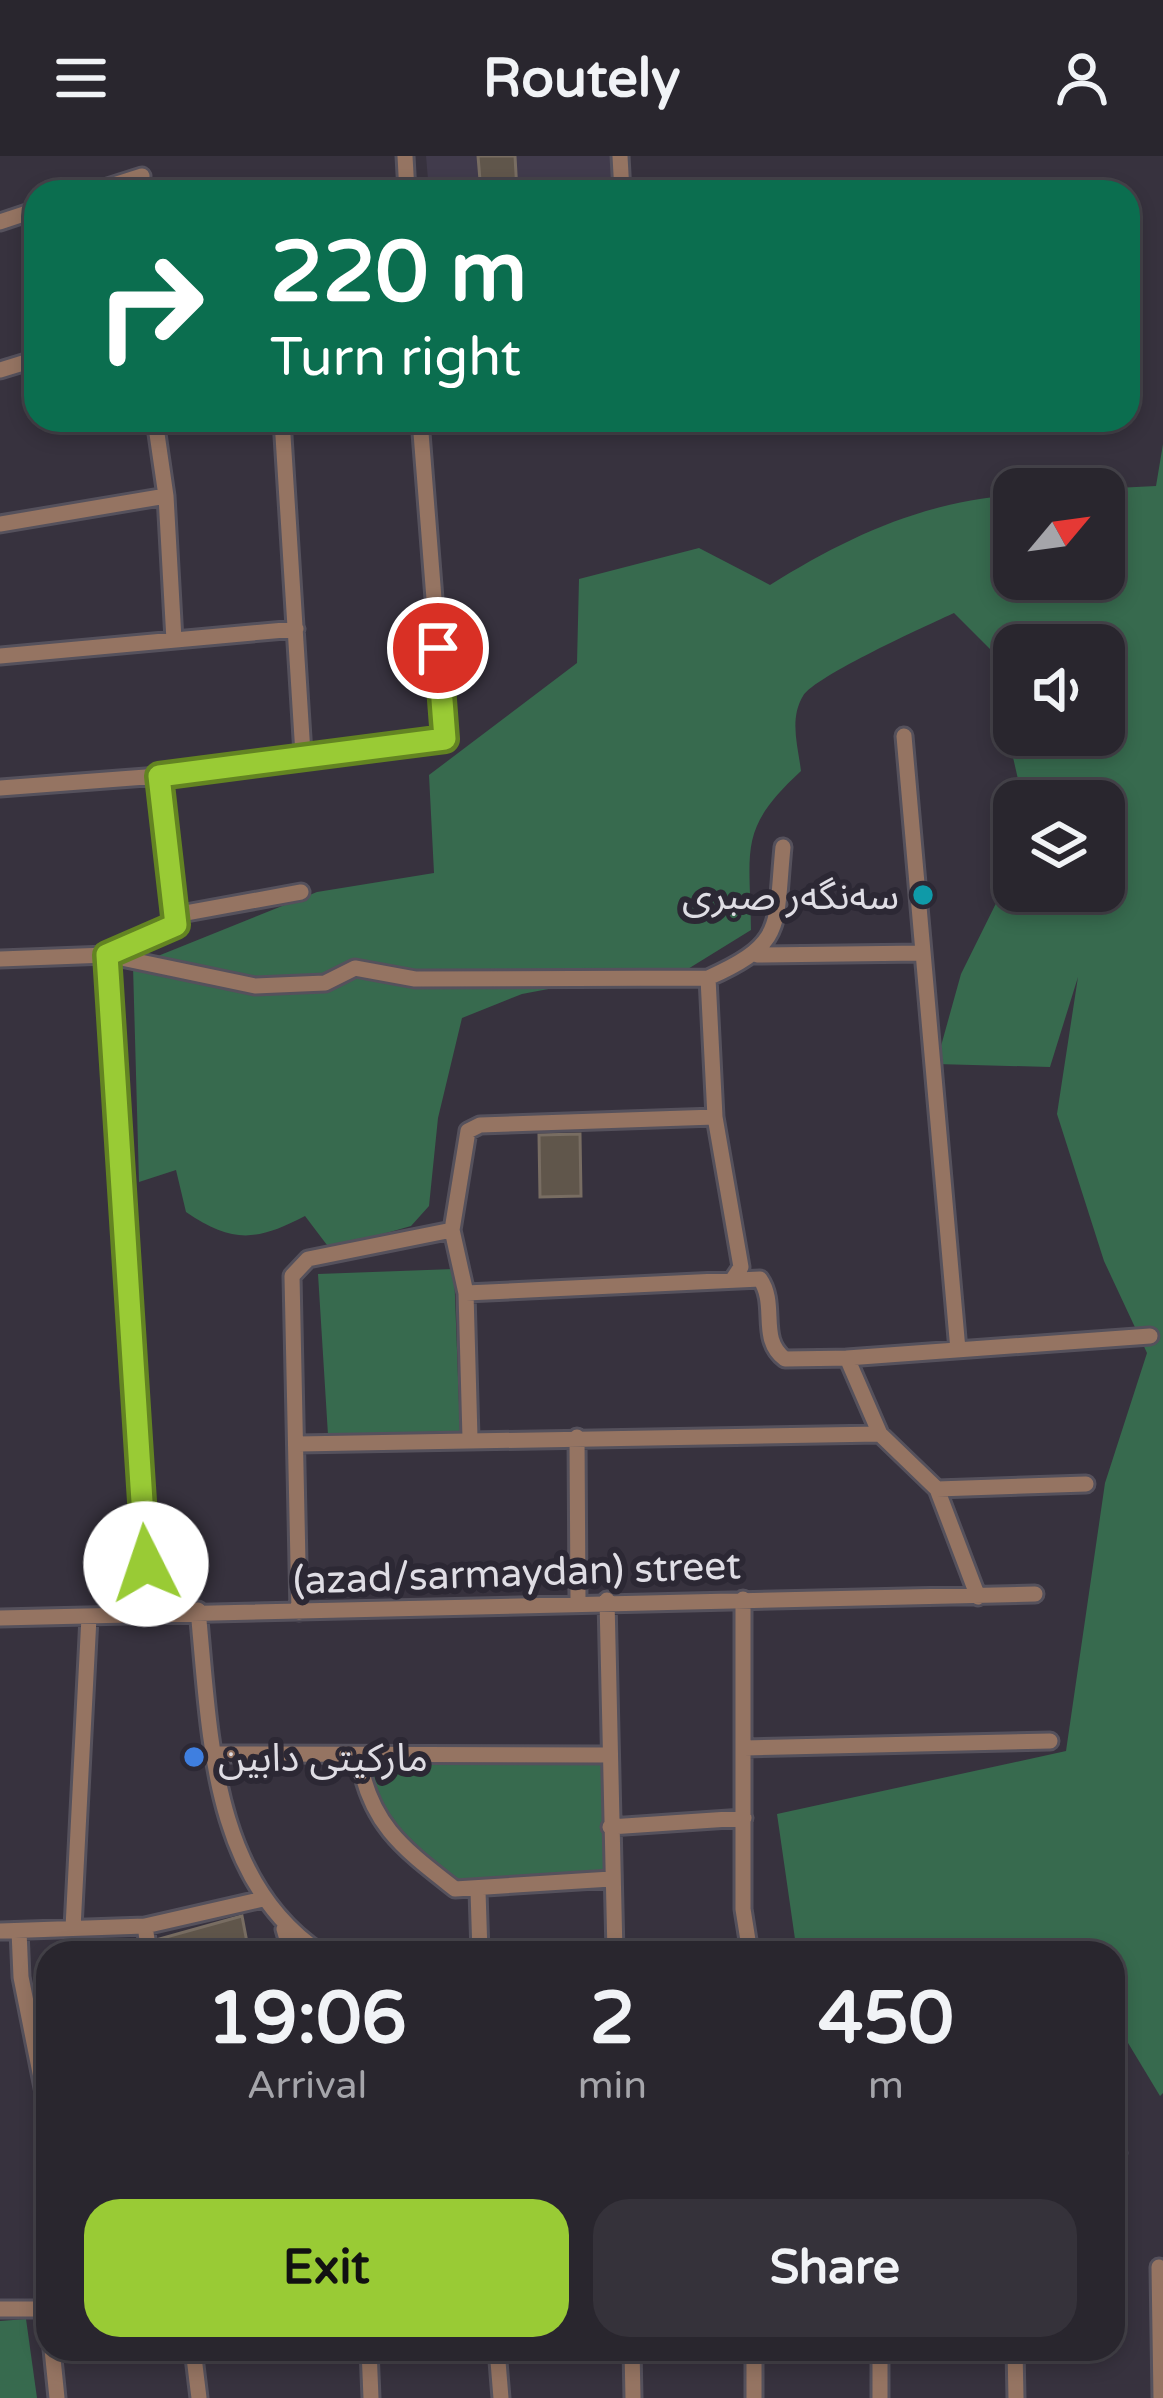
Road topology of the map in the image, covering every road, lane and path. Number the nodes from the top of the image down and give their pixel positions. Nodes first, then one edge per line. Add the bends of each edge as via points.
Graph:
1 (142, 176) dead end
2 (130, 180) edge
3 (156, 432) edge
4 (284, 432) edge
5 (421, 432) edge
6 (166, 496) junction
7 (0, 524) edge
8 (296, 629) junction
9 (174, 640) junction
10 (0, 656) edge
11 (904, 736) dead end
12 (303, 754) junction
13 (159, 776) junction
14 (0, 788) edge
15 (783, 847) dead end
16 (302, 892) dead end
17 (175, 916) junction
18 (923, 953) junction
19 (107, 955) junction
20 (757, 956) junction
21 (0, 959) edge
22 (708, 978) junction
23 (715, 1117) junction
24 (452, 1230) junction
25 (733, 1279) junction
26 (466, 1294) junction
27 (1150, 1336) dead end
28 (958, 1351) junction
29 (853, 1358) junction
30 (880, 1434) junction
31 (577, 1437) junction
32 (470, 1438) junction
33 (298, 1444) junction
34 (1086, 1484) dead end
35 (937, 1489) junction
36 (1035, 1594) dead end
37 (978, 1597) junction
38 (743, 1599) junction
39 (607, 1600) junction
40 (578, 1601) junction
41 (149, 1610) junction
42 (198, 1610) junction
43 (299, 1612) junction
44 (0, 1618) edge
45 (89, 1618) junction
46 (1050, 1741) dead end
47 (745, 1748) junction
48 (212, 1754) junction
49 (609, 1755) junction
50 (359, 1758) junction
51 (744, 1818) junction
52 (610, 1827) junction
53 (611, 1879) junction
54 (478, 1891) junction
55 (263, 1899) junction
56 (145, 1926) junction
57 (73, 1928) junction
58 (284, 1929) junction
59 (0, 1931) edge
60 (19, 1931) junction
61 (147, 1941) edge
62 (288, 1941) edge
63 (302, 1941) edge
64 (480, 1941) edge
65 (614, 1941) edge
66 (749, 1941) edge
67 (36, 2053) edge
68 (1159, 2267) dead end
69 (0, 2309) edge
70 (36, 2310) edge
71 (1162, 2346) edge
72 (53, 2361) edge
73 (194, 2361) edge
74 (369, 2361) edge
75 (498, 2361) edge
76 (632, 2361) edge
77 (754, 2361) edge
78 (880, 2361) edge
79 (1015, 2361) edge
80 (57, 2398) edge
81 (199, 2398) edge
82 (371, 2398) edge
83 (501, 2398) edge
84 (633, 2398) edge
85 (754, 2398) edge
86 (880, 2398) edge
87 (1016, 2398) edge
88 (1161, 2398) edge

1 - 2 street
3 - 6 street
4 - 8 street
5 - 12 street via 445,739
6 - 7 street
6 - 9 street
8 - 9 street
8 - 12 street
9 - 10 street
11 - 18 street
12 - 13 street
13 - 14 street
13 - 17 street
15 - 20 street via 776,920
16 - 17 street
17 - 19 street via 176,925
18 - 20 street
18 - 28 street
19 - 21 street
19 - 22 street via 255,986 325,983 356,968 416,979
19 - 41 street
20 - 22 street
22 - 23 street
23 - 24 street via 480,1125 461,1148
23 - 25 street via 741,1267
24 - 26 street
24 - 33 street via 308,1259 292,1276
25 - 26 street
25 - 29 street via 765,1284 770,1345 785,1359
26 - 32 street
27 - 28 street
28 - 29 street
29 - 30 street
30 - 31 street
30 - 35 street
31 - 32 street
31 - 40 street
32 - 33 street
33 - 43 street
34 - 35 street
35 - 37 street
36 - 37 street, (azad/sarmaydan) street
37 - 38 street, (azad/sarmaydan) street
38 - 39 street, (azad/sarmaydan) street
38 - 47 street
39 - 40 street, (azad/sarmaydan) street
39 - 49 street
40 - 43 street, (azad/sarmaydan) street
41 - 42 street, (azad/sarmaydan) street
41 - 45 street, (azad/sarmaydan) street
42 - 43 street, (azad/sarmaydan) street
42 - 48 street
44 - 45 street, (azad/sarmaydan) street
45 - 57 street
46 - 47 street
47 - 51 street
48 - 50 street
48 - 55 street via 229,1824
49 - 50 street
49 - 52 street
50 - 54 street via 366,1799 402,1848 454,1889
51 - 52 street
51 - 66 street
52 - 53 street
53 - 54 street
53 - 65 street
54 - 64 street
55 - 56 street
55 - 58 street
56 - 57 street
56 - 61 street
57 - 60 street
58 - 62 street
58 - 63 street
59 - 60 street
60 - 67 street
68 - 71 street
69 - 70 street
71 - 88 street
72 - 80 street
73 - 81 street
74 - 82 street
75 - 83 street
76 - 84 street
77 - 85 street
78 - 86 street
79 - 87 street

